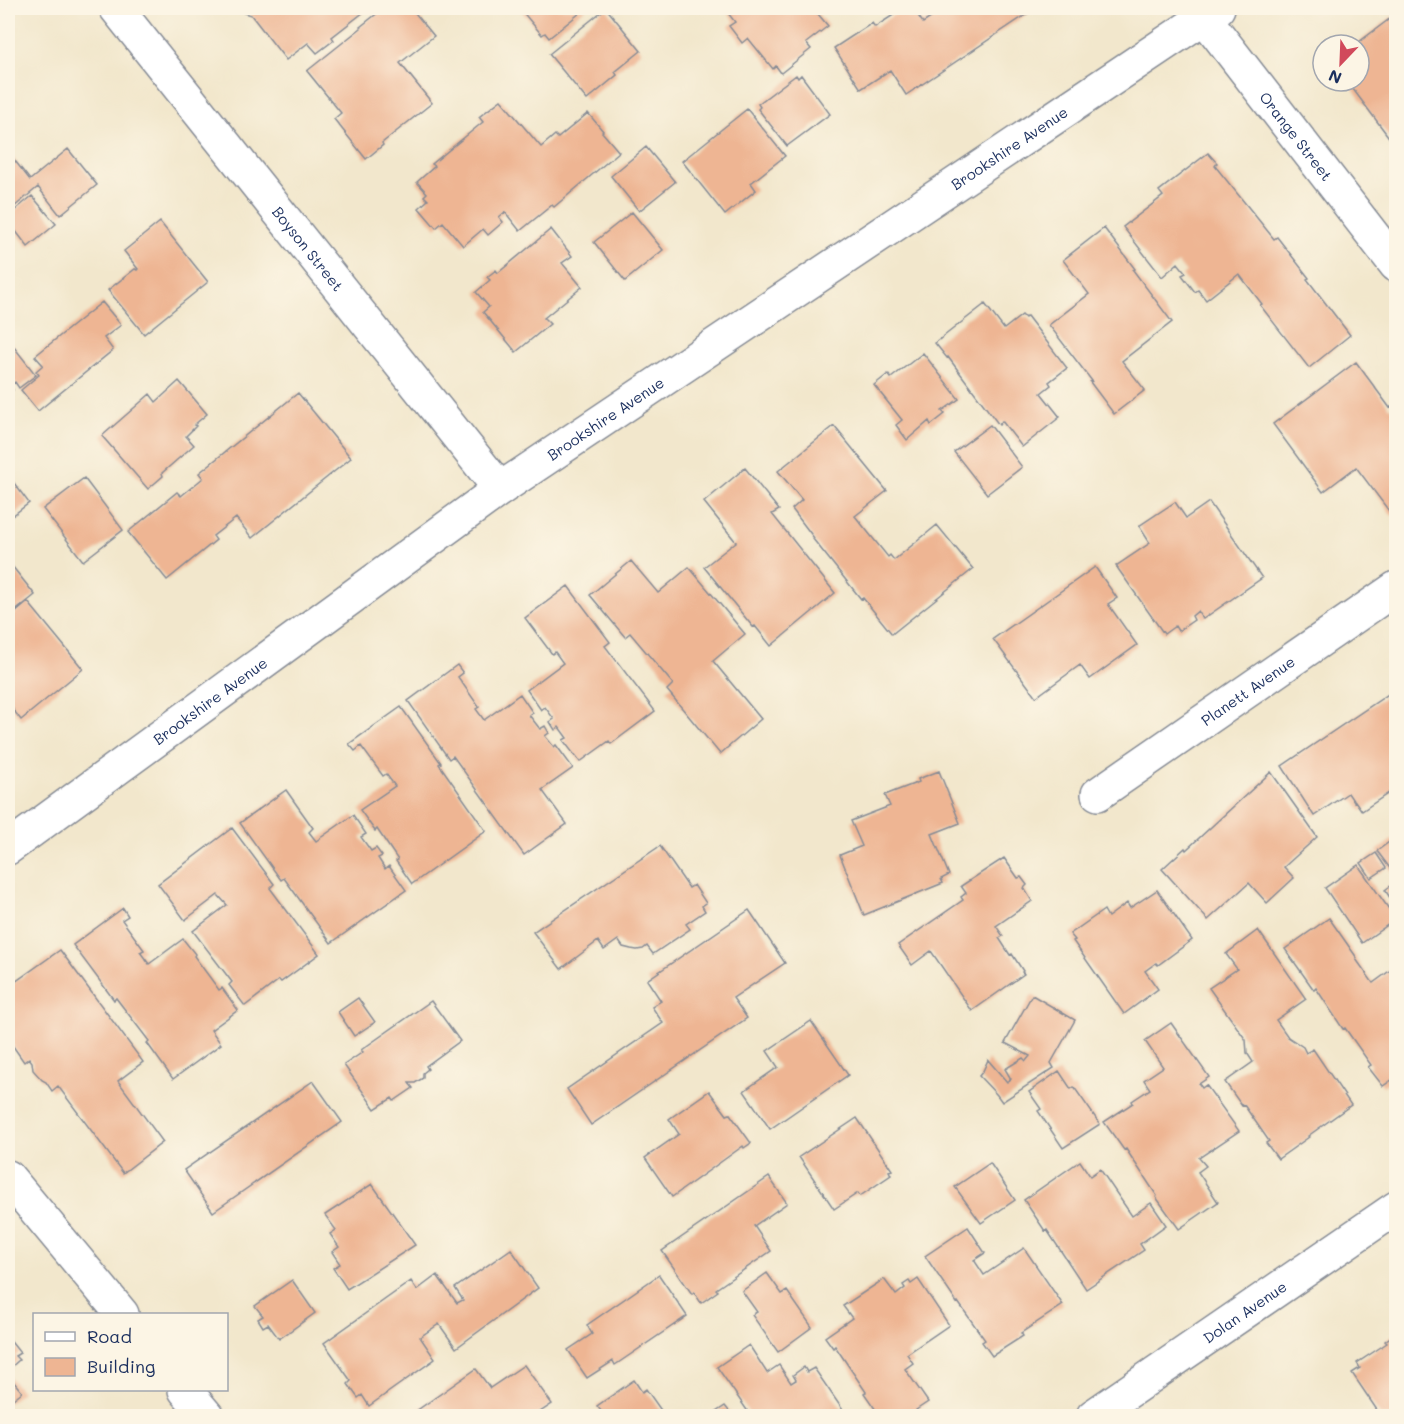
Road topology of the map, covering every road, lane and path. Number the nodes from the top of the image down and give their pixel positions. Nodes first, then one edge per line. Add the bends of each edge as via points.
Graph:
1 (116, 8) edge
2 (1206, 11) edge
3 (1396, 265) edge
4 (500, 489) junction
5 (1396, 588) edge
6 (1098, 794) dead end
7 (8, 848) edge
8 (8, 1177) edge
9 (1396, 1208) edge
10 (121, 1313) edge
11 (187, 1391) edge
12 (207, 1416) edge
13 (1094, 1416) edge

1 - 4 street, Boyson Street
2 - 3 street, Orange Street
2 - 4 street, Brookshire Avenue
4 - 7 street, Brookshire Avenue
5 - 6 street, Planett Avenue
8 - 10 street
9 - 13 street, Dolan Avenue
11 - 12 street

